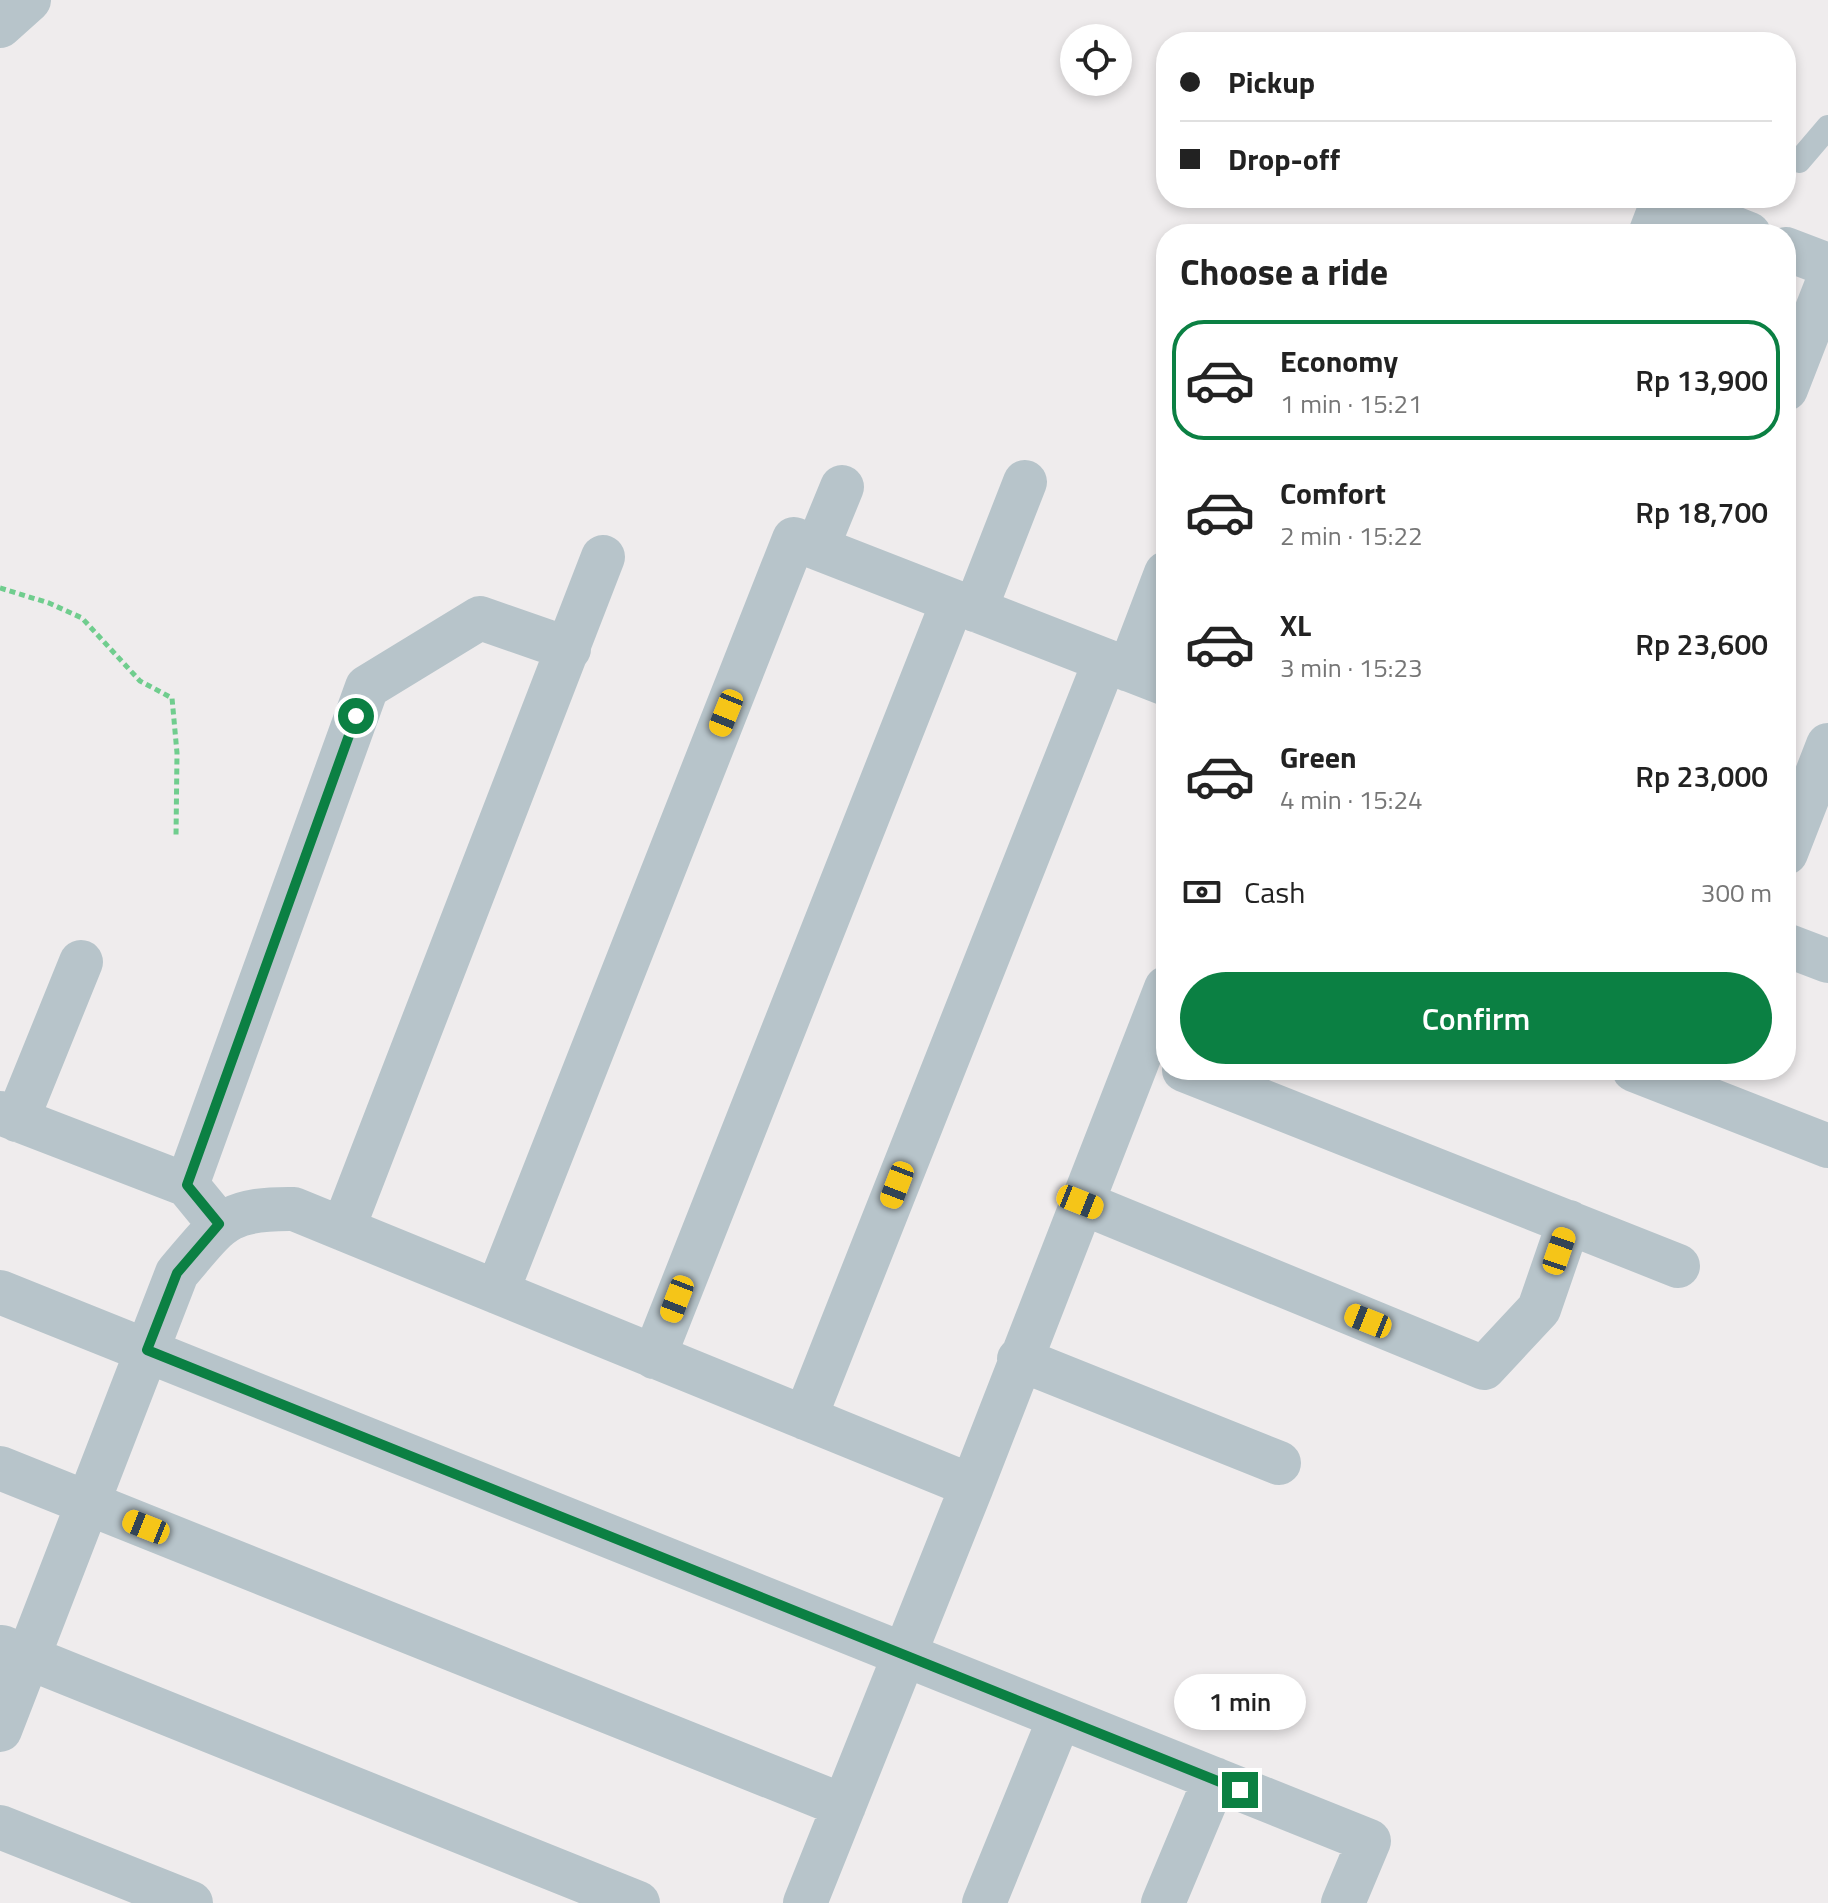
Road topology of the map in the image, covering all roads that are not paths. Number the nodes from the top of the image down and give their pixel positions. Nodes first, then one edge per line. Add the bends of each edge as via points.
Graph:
1 (29, 0) edge
2 (0, 26) edge
3 (1828, 127) edge
4 (1799, 161) dead end
5 (1683, 208) edge
6 (1724, 224) edge
7 (1796, 253) edge
8 (1828, 265) edge
9 (1828, 281) edge
10 (1796, 363) edge
11 (1025, 482) dead end
12 (842, 487) dead end
13 (817, 548) junction
14 (603, 557) dead end
15 (1156, 604) edge
16 (964, 606) junction
17 (569, 649) junction
18 (1134, 672) edge
19 (1828, 745) edge
20 (1796, 827) edge
21 (1796, 949) edge
22 (1828, 961) edge
23 (81, 962) dead end
24 (1153, 1058) edge
25 (1209, 1080) edge
26 (1660, 1080) edge
27 (9, 1116) edge
28 (1828, 1146) edge
29 (187, 1185) junction
30 (1080, 1202) junction
31 (1569, 1222) junction
32 (219, 1224) junction
33 (343, 1229) junction
34 (1678, 1266) dead end
35 (0, 1292) edge
36 (497, 1292) junction
37 (147, 1350) junction
38 (654, 1357) junction
39 (1019, 1359) junction
40 (805, 1418) junction
41 (1279, 1463) dead end
42 (0, 1468) edge
43 (972, 1486) junction
44 (88, 1503) junction
45 (14, 1652) edge
46 (904, 1655) junction
47 (1060, 1717) junction
48 (0, 1730) edge
49 (1215, 1779) junction
50 (844, 1806) junction
51 (0, 1827) edge
52 (191, 1903) edge
53 (638, 1903) edge
54 (805, 1903) edge
55 (984, 1903) edge
56 (1163, 1903) edge
57 (1343, 1903) edge

1 - 2 street
3 - 4 lane
5 - 6 street
7 - 8 street
9 - 10 street
11 - 16 street
12 - 13 street
13 - 16 street
13 - 36 street via 794,539
14 - 17 street
15 - 18 street
16 - 18 street
16 - 38 street
17 - 29 street via 480,618 367,687
17 - 33 street
18 - 40 street
19 - 20 street
21 - 22 street
23 - 27 street
24 - 30 street
25 - 31 street
26 - 28 street
27 - 29 street
29 - 32 street
30 - 31 street via 1484,1368 1539,1309
30 - 39 street
31 - 34 street
32 - 33 street via 253,1208 294,1209
32 - 37 street via 177,1273
33 - 36 street
35 - 37 street
36 - 38 street
37 - 44 street
37 - 46 street
38 - 40 street
39 - 41 street
39 - 43 street
40 - 43 street
42 - 44 street
43 - 46 street
44 - 45 street
44 - 50 street
45 - 48 street
45 - 53 street
46 - 47 street
46 - 50 street
47 - 49 street
47 - 55 street
49 - 56 street
49 - 57 street via 1369,1841
50 - 54 street
51 - 52 street

